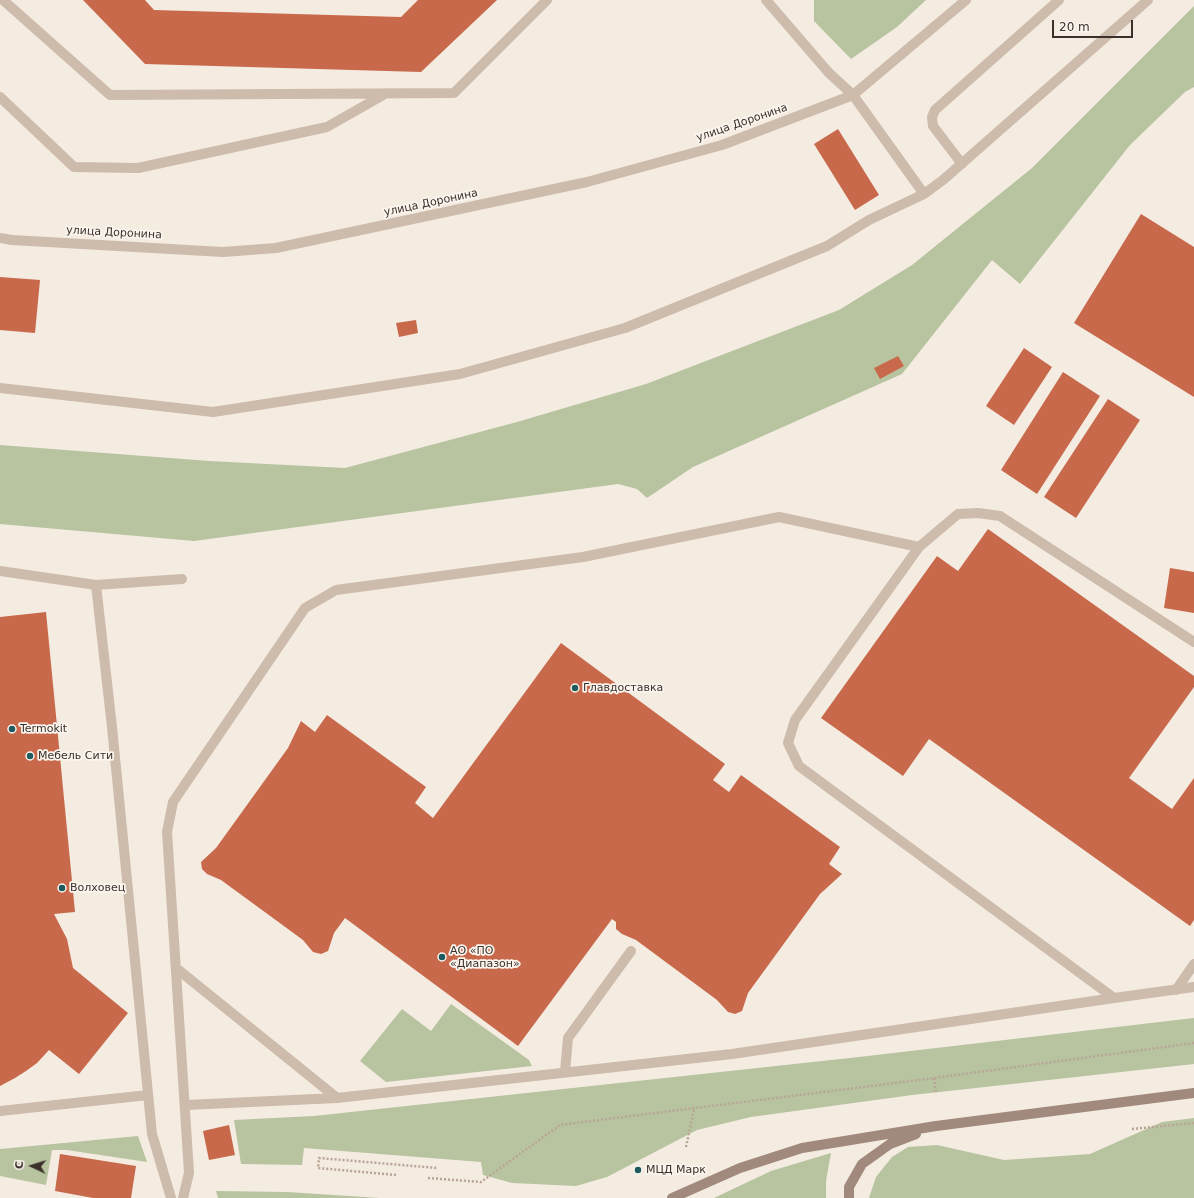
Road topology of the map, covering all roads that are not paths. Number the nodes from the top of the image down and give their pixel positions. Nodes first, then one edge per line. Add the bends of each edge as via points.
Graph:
1 (3, 0) edge
2 (547, 0) edge
3 (766, 0) edge
4 (966, 0) edge
5 (1059, 0) edge
6 (1148, 0) edge
7 (387, 93) junction
8 (853, 95) junction
9 (0, 97) edge
10 (962, 164) junction
11 (924, 194) junction
12 (0, 238) edge
13 (0, 388) edge
14 (919, 547) junction
15 (0, 572) edge
16 (182, 579) dead end
17 (96, 585) junction
18 (1194, 642) edge
19 (631, 951) dead end
20 (1194, 964) edge
21 (176, 968) junction
22 (1194, 987) edge
23 (1176, 990) junction
24 (1114, 998) junction
25 (565, 1072) junction
26 (1194, 1092) edge
27 (148, 1095) junction
28 (337, 1098) junction
29 (186, 1105) junction
30 (0, 1111) edge
31 (936, 1126) junction
32 (171, 1198) edge
33 (183, 1198) edge
34 (672, 1198) edge
35 (849, 1198) edge

1 - 7 street via 110,95
2 - 7 street via 454,93
3 - 8 street via 829,73
4 - 8 street, улица Доронина
5 - 10 street via 935,110 932,117 933,126
6 - 10 street
7 - 9 street via 327,127 138,168 74,167
8 - 11 street
8 - 12 street, улица Доронина via 722,145 588,182 276,248 223,252
10 - 11 street
11 - 13 street via 869,220 827,246 625,328 460,374 213,412
14 - 18 street via 958,514 1000,516
14 - 21 street via 779,517 583,557 336,590 305,608 173,802 167,832
14 - 24 street via 796,720 788,743 799,766
15 - 17 street
16 - 17 street
17 - 27 street
19 - 25 street via 568,1038
20 - 23 street
21 - 28 street
21 - 29 street
22 - 23 street
23 - 24 street
24 - 25 street via 732,1054
25 - 28 street
26 - 31 main road
27 - 30 street
27 - 32 street via 152,1134
28 - 29 street
29 - 33 street via 189,1173
31 - 34 main road via 802,1148 740,1168
31 - 35 main road via 890,1144 862,1164 849,1187

